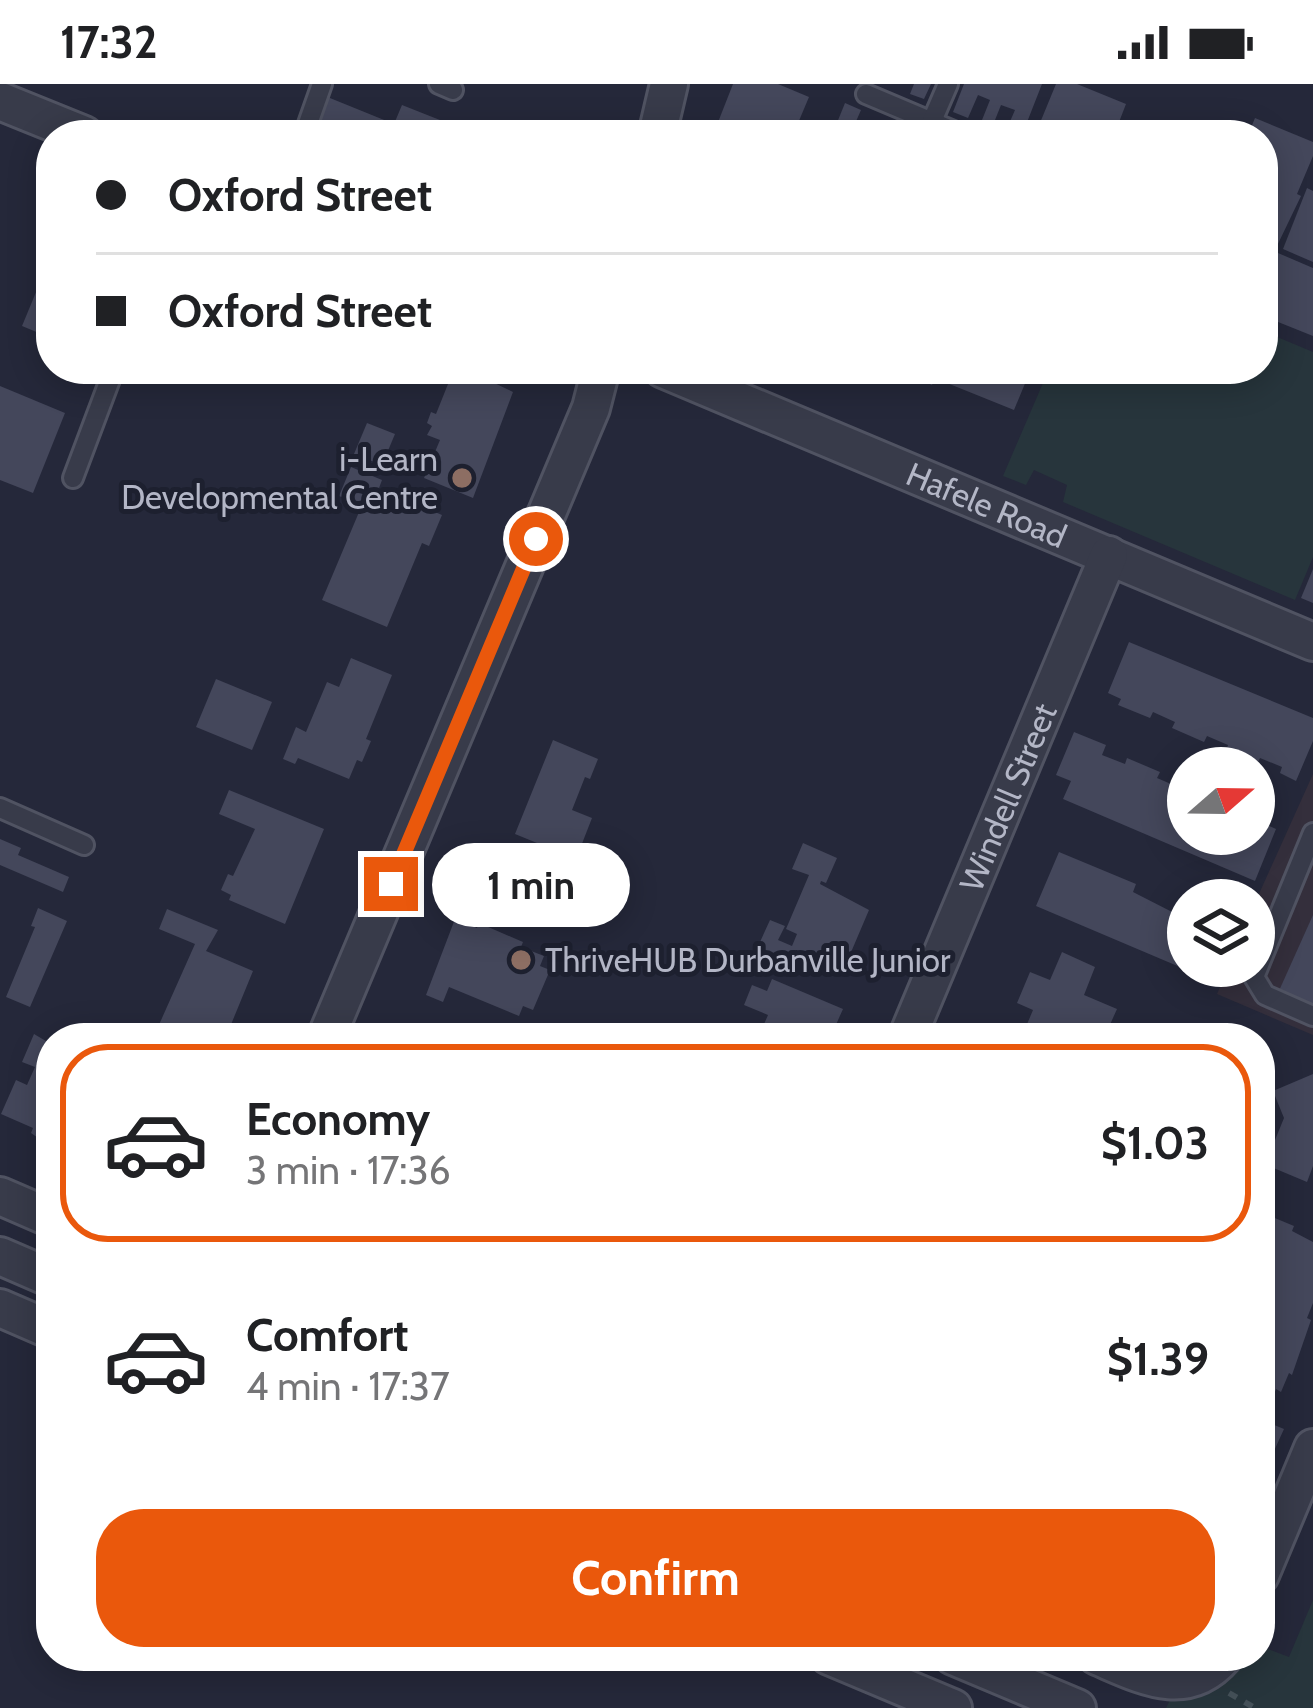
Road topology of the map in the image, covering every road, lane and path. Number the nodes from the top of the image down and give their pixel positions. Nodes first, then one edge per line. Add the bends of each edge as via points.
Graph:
1 (322, 84) edge
2 (669, 84) edge
3 (948, 84) edge
4 (866, 94) dead end
5 (0, 101) edge
6 (47, 120) edge
7 (309, 120) edge
8 (661, 120) edge
9 (914, 120) edge
10 (932, 120) edge
11 (108, 384) edge
12 (598, 384) edge
13 (699, 384) edge
14 (73, 478) dead end
15 (1109, 555) junction
16 (1313, 642) edge
17 (0, 808) edge
18 (1313, 833) edge
19 (84, 845) dead end
20 (1313, 1016) edge
21 (332, 1023) edge
22 (913, 1023) edge
23 (0, 1196) edge
24 (36, 1212) edge
25 (0, 1256) edge
26 (36, 1272) edge
27 (0, 1308) edge
28 (36, 1324) edge
29 (1313, 1448) edge
30 (1275, 1539) edge
31 (865, 1671) edge
32 (985, 1671) edge
33 (1136, 1671) edge
34 (1197, 1671) edge
35 (1052, 1703) edge
36 (953, 1708) edge

1 - 7 lane
2 - 8 street
3 - 10 lane
4 - 9 lane
5 - 6 street
11 - 14 lane
12 - 21 street
13 - 15 street, Hafele Road
15 - 16 street, Hafele Road
15 - 22 street, Windell Street
17 - 19 lane
18 - 20 lane via 1254,976 1265,995
23 - 24 street
25 - 26 street
27 - 28 street
29 - 30 street
31 - 36 street
32 - 35 street
33 - 34 street via 1164,1682

